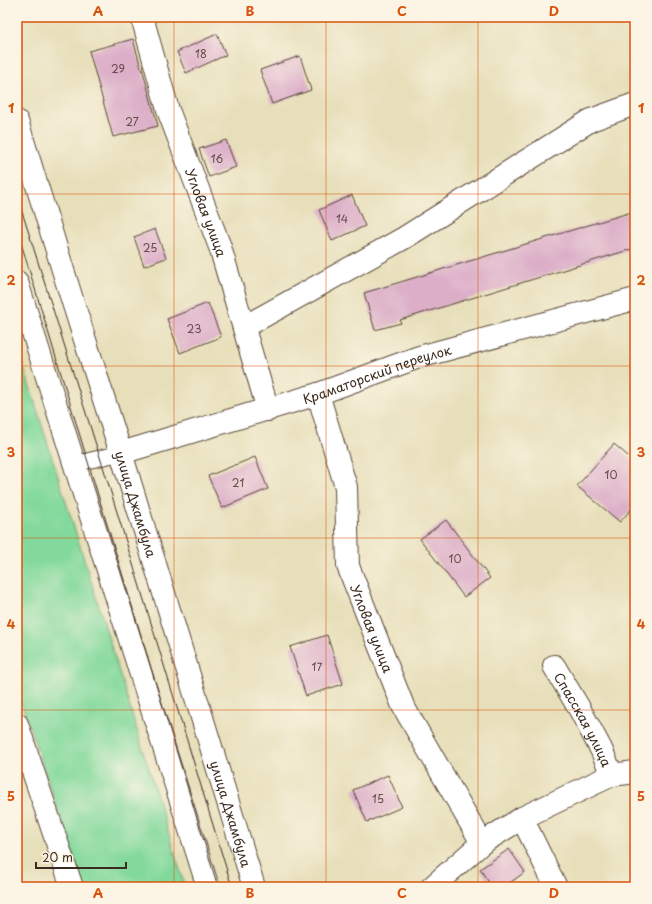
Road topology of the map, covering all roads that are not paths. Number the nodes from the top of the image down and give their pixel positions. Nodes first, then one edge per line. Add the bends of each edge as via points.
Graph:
1 (142, 17) edge
2 (635, 104) edge
3 (17, 121) edge
4 (17, 282) edge
5 (635, 299) edge
6 (244, 327) junction
7 (318, 394) junction
8 (268, 410) junction
9 (121, 453) junction
10 (74, 464) junction
11 (554, 666) dead end
12 (17, 724) edge
13 (635, 772) edge
14 (612, 775) junction
15 (522, 818) junction
16 (482, 843) junction
17 (72, 887) edge
18 (208, 887) edge
19 (254, 887) edge
20 (432, 887) edge
21 (556, 887) edge

1 - 6 street, Угловая улица via 168,110 220,247
2 - 6 street via 591,120 404,238
3 - 9 street, улица Джамбула
4 - 10 street
5 - 7 street, Краматорский переулок via 419,357
6 - 8 street, Угловая улица
7 - 8 street, Краматорский переулок
7 - 16 street, Угловая улица via 346,487 348,566 402,706
8 - 9 street, Краматорский переулок
9 - 10 lane
9 - 19 street, улица Джамбула
10 - 18 street
11 - 14 street, Спасская улица via 583,714
12 - 17 street
13 - 14 street, Спасская улица
14 - 15 street
15 - 16 street
15 - 21 street
16 - 20 street

